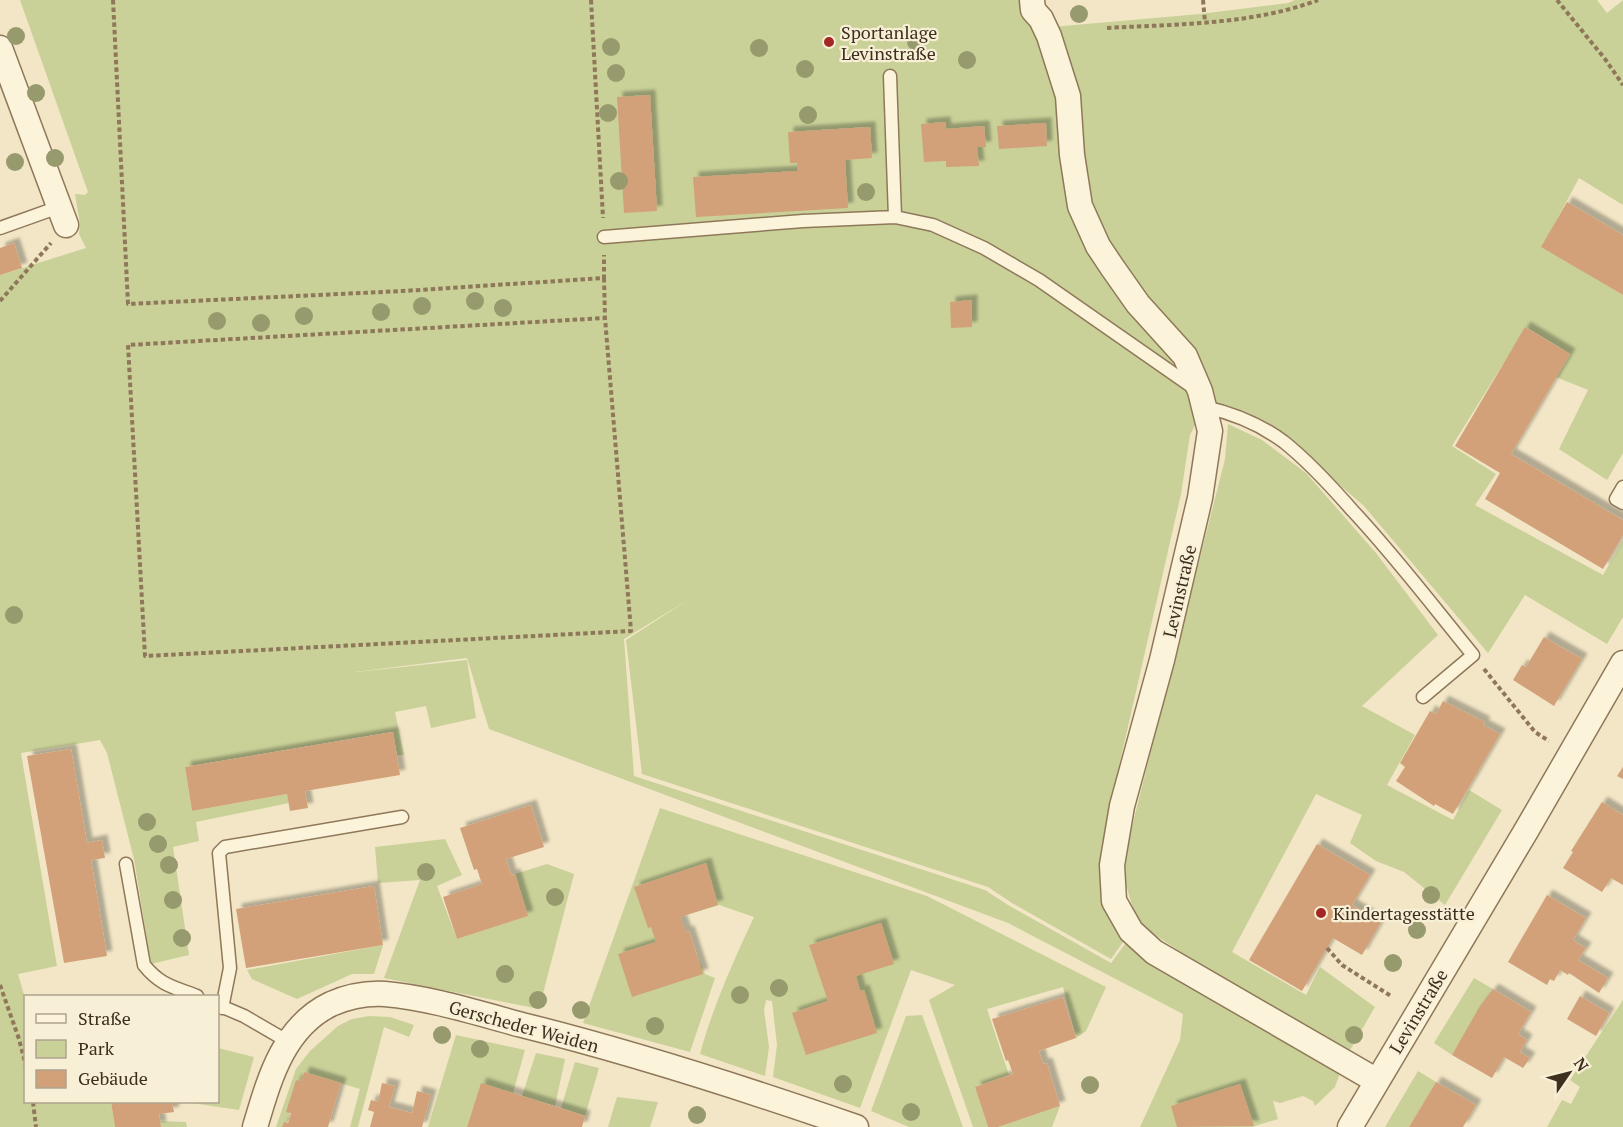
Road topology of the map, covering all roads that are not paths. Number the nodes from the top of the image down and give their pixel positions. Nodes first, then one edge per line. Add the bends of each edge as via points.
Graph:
1 (1032, 0) edge
2 (0, 48) edge
3 (890, 76) dead end
4 (62, 216) joint
5 (895, 217) junction
6 (0, 228) edge
7 (604, 237) road end
8 (1203, 399) junction
9 (1623, 487) edge
10 (1623, 503) edge
11 (1623, 663) edge
12 (1423, 697) dead end
13 (402, 817) dead end
14 (126, 864) dead end
15 (194, 995) edge
16 (220, 1006) edge
17 (287, 1041) junction
18 (1377, 1081) junction
19 (255, 1127) edge
20 (856, 1127) edge
21 (1350, 1127) edge

1 - 8 street, Levinstraße via 1033,10 1049,36 1068,96 1080,206 1098,246 1138,304 1185,356
2 - 4 street
3 - 5 lane
4 - 6 lane
5 - 7 lane
5 - 8 lane via 933,225 984,248 1038,280
8 - 12 lane via 1282,441 1318,472 1383,543 1473,655
8 - 18 street, Levinstraße via 1210,431 1200,498 1122,806 1112,865 1114,901 1131,931 1154,952
9 - 10 lane via 1616,499
11 - 18 street, Levinstraße
13 - 16 lane via 225,847 219,853 230,968
14 - 15 lane via 144,965 169,986
16 - 17 lane
17 - 19 street, Gerscheder Weiden via 268,1082
17 - 20 street, Gerscheder Weiden via 314,1016 344,1000 384,994 424,1000 599,1045
18 - 21 street, Levinstraße

